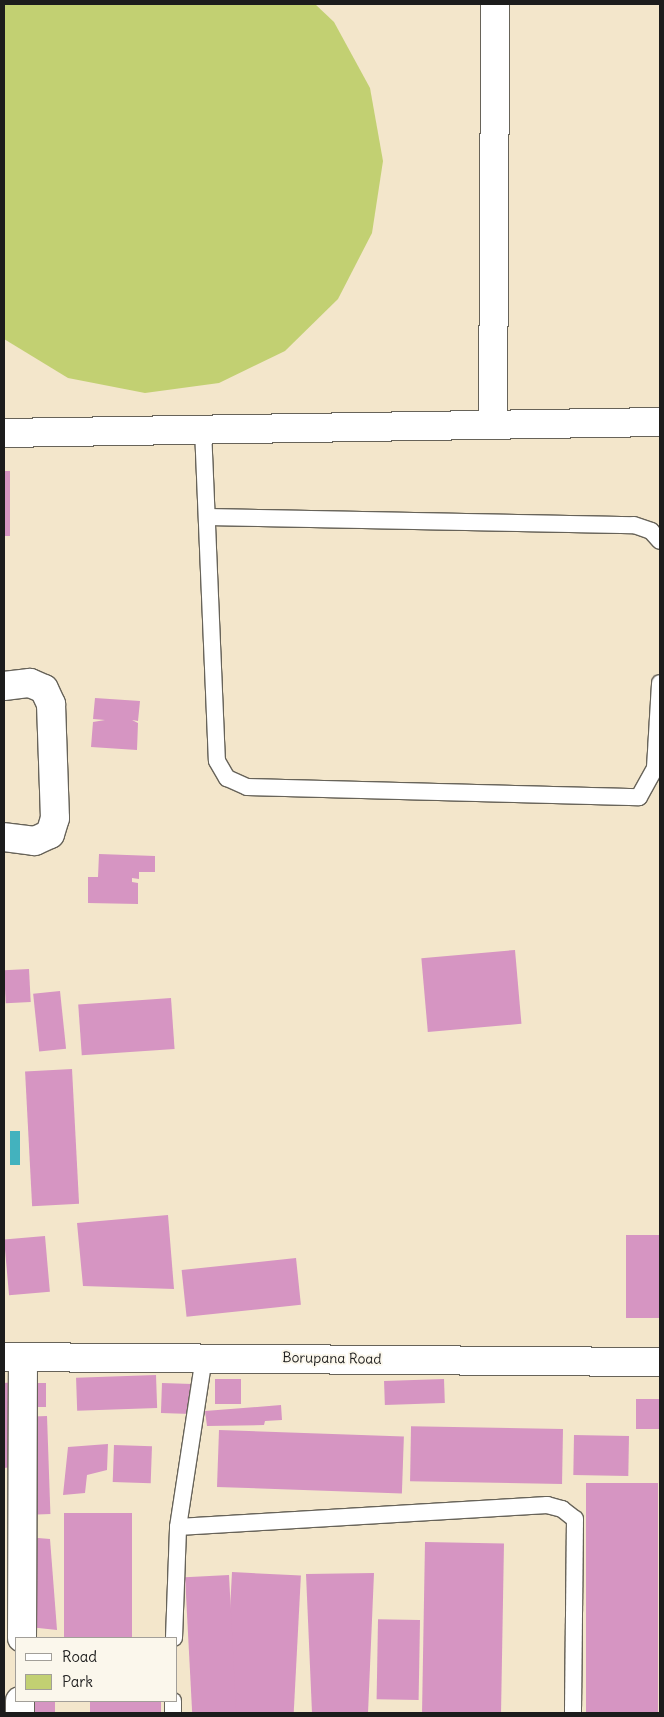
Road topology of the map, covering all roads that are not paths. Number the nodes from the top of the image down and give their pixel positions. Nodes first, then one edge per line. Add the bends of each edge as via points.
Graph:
1 (494, 4) edge
2 (660, 422) edge
3 (493, 425) junction
4 (203, 430) junction
5 (4, 433) edge
6 (207, 516) junction
7 (660, 542) edge
8 (660, 683) edge
9 (4, 686) edge
10 (4, 836) edge
11 (204, 1356) junction
12 (13, 1357) edge
13 (660, 1362) edge
14 (178, 1527) junction
15 (22, 1637) edge
16 (174, 1637) edge
17 (573, 1713) edge

1 - 3 street
2 - 3 street
3 - 4 street
4 - 5 street
4 - 6 lane
6 - 7 lane via 634,525 651,531
6 - 8 lane via 217,761 227,778 246,787 639,797 655,768
9 - 10 street via 30,683 44,690 51,704 55,818 50,834 35,841
11 - 12 street, Borupana Road
11 - 13 street, Borupana Road
11 - 14 lane
12 - 15 street
14 - 16 lane
14 - 17 lane via 546,1505 562,1508 574,1519

